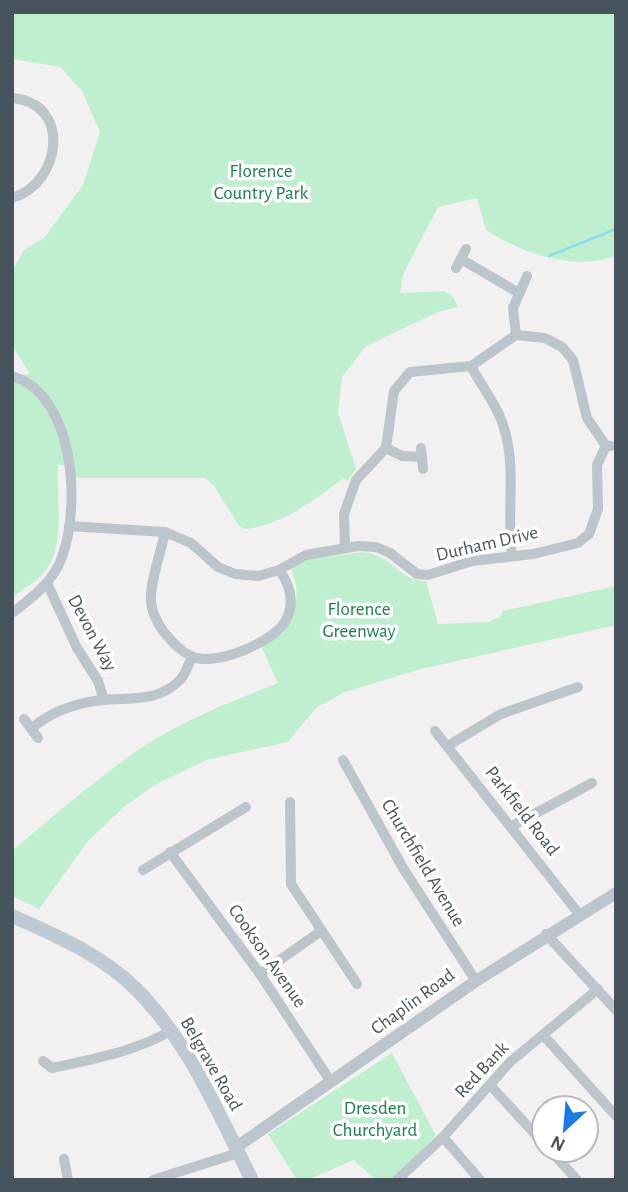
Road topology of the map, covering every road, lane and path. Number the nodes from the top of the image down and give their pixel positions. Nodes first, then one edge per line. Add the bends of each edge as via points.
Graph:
1 (12, 98) edge
2 (12, 198) edge
3 (461, 259) dead end
4 (527, 276) dead end
5 (519, 293) junction
6 (516, 335) junction
7 (471, 366) junction
8 (12, 376) edge
9 (611, 446) edge
10 (386, 448) junction
11 (422, 458) dead end
12 (69, 526) junction
13 (165, 532) junction
14 (345, 547) junction
15 (512, 556) junction
16 (279, 570) junction
17 (47, 583) junction
18 (12, 613) edge
19 (192, 657) junction
20 (578, 686) dead end
21 (104, 700) junction
22 (32, 728) dead end
23 (435, 731) dead end
24 (449, 745) junction
25 (343, 760) dead end
26 (592, 783) dead end
27 (290, 802) dead end
28 (246, 807) dead end
29 (512, 826) junction
30 (170, 852) junction
31 (145, 864) dead end
32 (616, 893) edge
33 (579, 914) junction
34 (12, 916) edge
35 (321, 931) junction
36 (546, 934) junction
37 (260, 974) junction
38 (475, 981) junction
39 (357, 984) dead end
40 (598, 989) junction
41 (616, 1010) edge
42 (172, 1030) junction
43 (544, 1036) junction
44 (43, 1061) dead end
45 (331, 1082) junction
46 (491, 1086) junction
47 (616, 1116) edge
48 (530, 1129) edge
49 (443, 1137) junction
50 (237, 1150) junction
51 (64, 1159) dead end
52 (563, 1164) edge
53 (68, 1180) edge
54 (153, 1180) edge
55 (252, 1180) edge
56 (397, 1180) edge
57 (481, 1180) edge
58 (577, 1180) edge

1 - 2 street via 33,102 46,113 54,135 53,152 35,187
3 - 5 street
4 - 5 street
5 - 6 street via 513,308
6 - 7 street
6 - 9 street via 545,338 562,347 573,360 587,418
7 - 10 street via 410,372 401,379 394,391
7 - 15 street via 504,426 512,463
8 - 12 street via 41,392 62,428 69,463
9 - 15 street, Durham Drive via 597,465 598,509 589,534 578,543
10 - 11 street
10 - 14 street via 356,480 344,514
12 - 13 street, Durham Drive
12 - 17 street via 62,559
13 - 16 street, Durham Drive via 191,542 218,567 235,574 258,576
13 - 19 street via 150,601 156,621 169,639
14 - 15 street, Durham Drive via 376,547 417,574 428,575 472,561
14 - 16 street, Durham Drive via 306,555
16 - 19 street via 290,589 285,622 272,635 225,659
17 - 18 street
17 - 21 street, Devon Way via 77,648 99,681
19 - 21 street via 181,680 164,692 142,700
20 - 24 street via 501,714
21 - 22 street via 47,715
23 - 24 street, Parkfield Road
24 - 29 street, Parkfield Road
25 - 38 street, Churchfield Avenue via 403,869
26 - 29 street
27 - 35 street via 291,884
28 - 30 street
29 - 33 street, Parkfield Road
30 - 31 street
30 - 37 street, Cookson Avenue
32 - 33 street, Chaplin Road
33 - 36 street, Chaplin Road
34 - 42 main road, Belgrave Road via 102,962 135,987
35 - 37 street
35 - 39 street
36 - 38 street, Chaplin Road
36 - 40 street
37 - 45 street, Cookson Avenue
38 - 45 street, Chaplin Road
40 - 41 street
40 - 43 street, Red Bank
42 - 44 street via 147,1045 86,1060 51,1068
42 - 50 main road, Belgrave Road
43 - 46 street, Red Bank via 510,1062
43 - 47 street
45 - 50 street, Chaplin Road
46 - 48 street
46 - 49 street, Red Bank
49 - 56 street, Red Bank
49 - 57 street
50 - 54 street, Chaplin Road
50 - 55 main road, Belgrave Road
51 - 53 street
52 - 58 street

